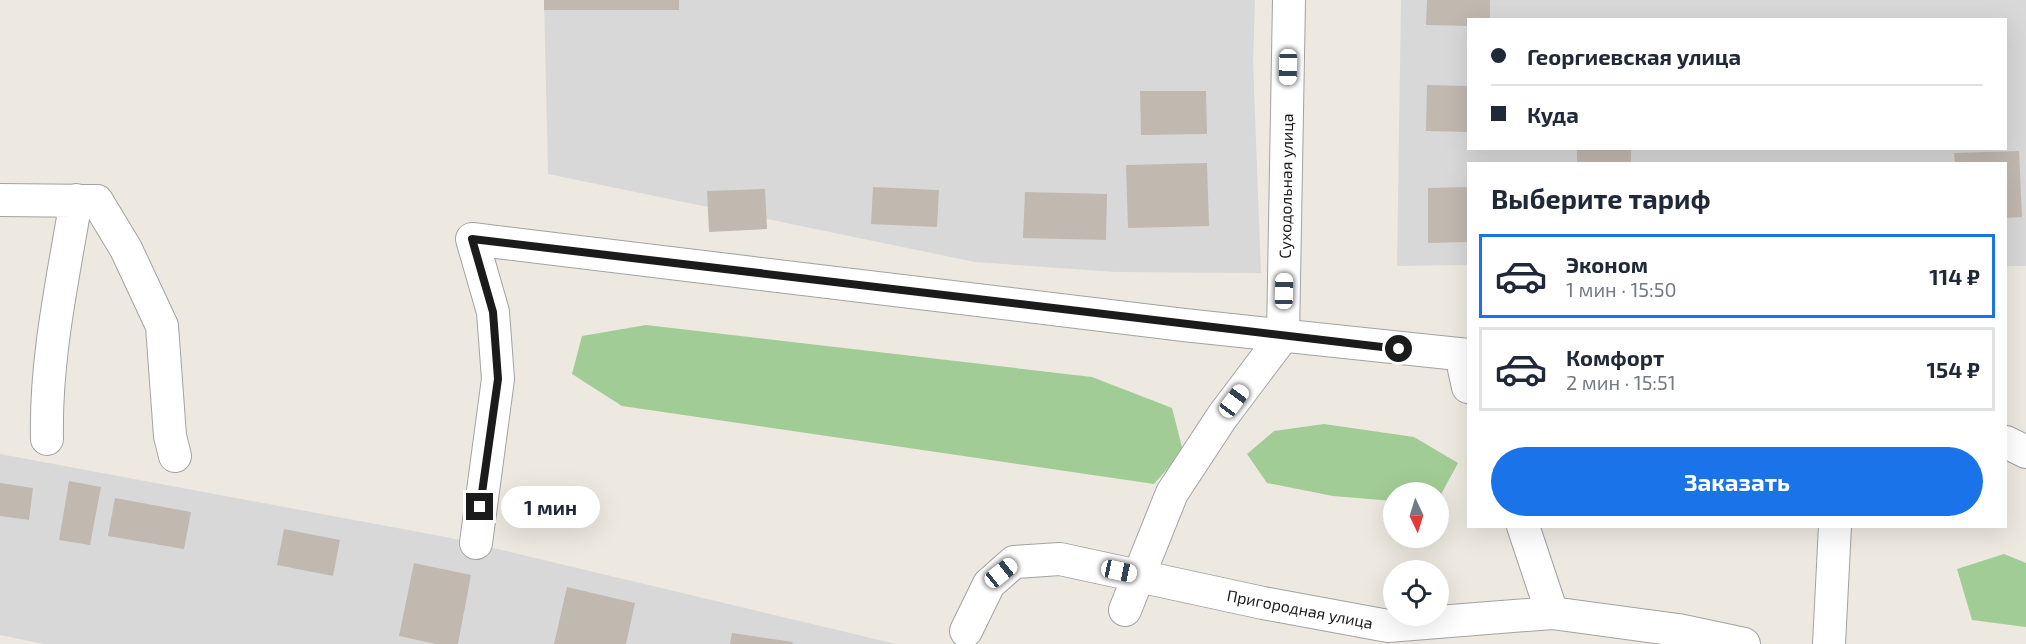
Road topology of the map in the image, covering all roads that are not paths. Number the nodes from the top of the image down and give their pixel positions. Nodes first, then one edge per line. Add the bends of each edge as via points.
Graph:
1 (1289, 0) edge
2 (0, 200) edge
3 (93, 201) junction
4 (1283, 336) junction
5 (1465, 355) edge
6 (1467, 376) edge
7 (46, 439) dead end
8 (2007, 442) edge
9 (2026, 452) edge
10 (175, 456) dead end
11 (1524, 528) edge
12 (1836, 528) edge
13 (476, 543) dead end
14 (1139, 575) junction
15 (1125, 610) dead end
16 (1552, 613) junction
17 (966, 631) dead end
18 (1744, 644) edge
19 (1829, 644) edge

1 - 4 street, Суходольная улица
2 - 3 street
3 - 7 street via 53,344
3 - 10 street via 126,249 162,326
4 - 5 street
4 - 13 street via 472,239 493,312 498,379
4 - 14 street via 1222,417 1172,493
5 - 6 street
8 - 9 street
11 - 16 street
12 - 19 street
14 - 15 street
14 - 16 street, Пригородная улица via 1388,626
14 - 17 street, Пригородная улица via 1060,559 1014,562 988,584
16 - 18 street, Пригородная улица via 1678,630

